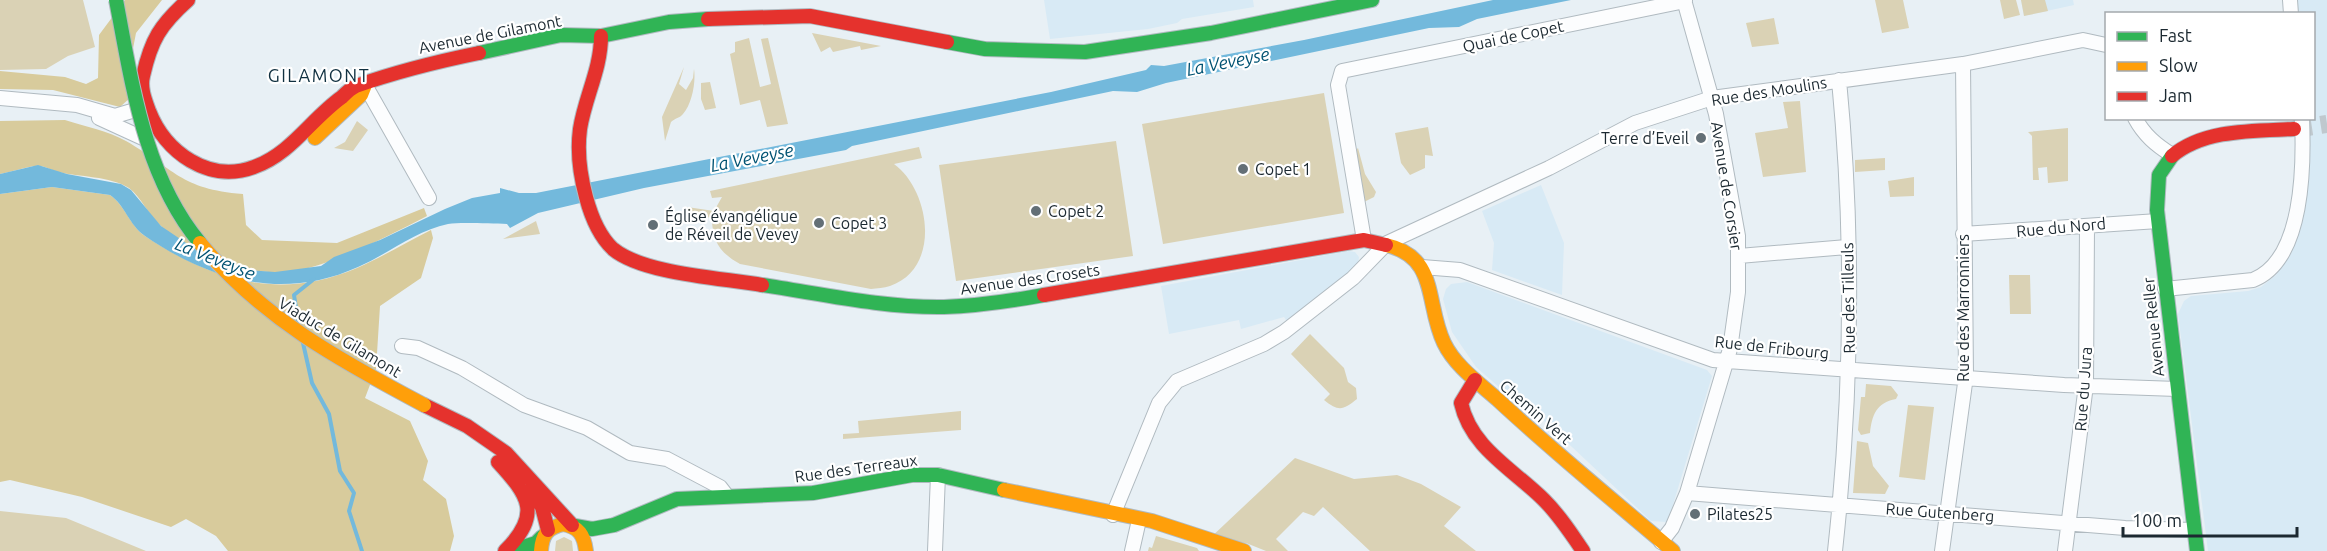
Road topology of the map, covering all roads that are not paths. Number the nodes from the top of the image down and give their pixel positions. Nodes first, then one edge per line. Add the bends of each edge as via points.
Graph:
1 (116, 0) edge
2 (172, 0) edge
3 (188, 0) edge
4 (1372, 0) edge
5 (1684, 0) edge
6 (601, 36) junction
7 (2105, 45) edge
8 (1962, 64) junction
9 (1839, 80) junction
10 (365, 85) junction
11 (0, 98) edge
12 (1712, 98) junction
13 (70, 105) junction
14 (135, 110) junction
15 (2136, 120) edge
16 (2298, 124) edge
17 (147, 140) junction
18 (2172, 155) junction
19 (429, 198) dead end
20 (2158, 221) junction
21 (2087, 226) junction
22 (1963, 234) junction
23 (1364, 240) junction
24 (1387, 243) junction
25 (1847, 247) junction
26 (1739, 256) junction
27 (1422, 267) junction
28 (2165, 289) junction
29 (402, 346) dead end
30 (1725, 361) junction
31 (1848, 372) junction
32 (1966, 376) junction
33 (1474, 380) junction
34 (2086, 386) junction
35 (2176, 389) junction
36 (497, 455) junction
37 (938, 475) junction
38 (1687, 493) junction
39 (727, 496) junction
40 (1838, 506) junction
41 (1946, 513) junction
42 (1113, 515) junction
43 (1139, 520) junction
44 (2069, 521) junction
45 (573, 525) junction
46 (614, 525) junction
47 (2194, 530) junction
48 (544, 539) edge
49 (1661, 542) junction
50 (505, 551) edge
51 (511, 551) edge
52 (586, 551) edge
53 (935, 551) edge
54 (1132, 551) edge
55 (1244, 551) edge
56 (1583, 551) edge
57 (1673, 551) edge
58 (1835, 551) edge
59 (1942, 551) edge
60 (2065, 551) edge
61 (2197, 551) edge

1 - 36 street, Viaduc de Gilamont, bridge via 131,80 149,146 174,205 203,249 244,294 284,326 339,360 447,415
2 - 14 street, Avenue de Gilamont via 151,23 133,61 130,84
3 - 10 street, Avenue de Gilamont via 170,16 150,46 142,81 157,131 174,151 197,164 243,171 264,164 303,136 347,90
4 - 6 street, Avenue de Gilamont via 1211,33 1085,52 985,49 810,16 688,20
5 - 12 street, Avenue de Corsier
5 - 23 street, Quai de Copet via 1342,72 1338,85
6 - 10 street, Avenue de Gilamont via 561,36 503,46 401,69
6 - 23 street, Avenue des Crosets via 600,69 580,133 581,167 592,215 610,247 656,268 879,303 943,307 997,303
7 - 8 street, Rue des Moulins via 2083,40
8 - 9 street, Rue des Moulins
8 - 22 street, Rue des Marronniers
9 - 12 street, Rue des Moulins
9 - 25 street, Rue des Tilleuls
10 - 17 street, Avenue de Gilamont via 361,95 292,159 243,181 211,181 190,174
10 - 19 street
11 - 13 street
12 - 24 street, Rue des Moulins via 1635,123 1539,173
12 - 26 street, Avenue de Corsier
13 - 14 street via 114,116
13 - 17 street
14 - 17 street, Avenue de Gilamont
15 - 18 street via 2143,132
16 - 18 street via 2205,138
16 - 28 street via 2303,163 2293,226 2279,262 2253,280
18 - 20 street, Avenue Reller via 2159,173
20 - 21 street, Rue du Nord
20 - 28 street, Avenue Reller
21 - 22 street, Rue du Nord
21 - 34 street, Rue du Jura
22 - 32 street, Rue des Marronniers
23 - 24 street, Avenue des Crosets
24 - 27 street via 1411,253
24 - 42 street via 1353,278 1284,332 1185,376 1168,389
25 - 26 street
25 - 31 street, Rue des Tilleuls
26 - 30 street, Avenue de Corsier via 1738,292
27 - 30 street, Rue de Fribourg via 1460,270
27 - 33 street, Chemin Vert via 1444,343
28 - 35 street, Avenue Reller
29 - 39 street via 418,348 462,368 524,405 587,428 630,453 667,459 722,489
30 - 31 street, Rue de Fribourg
30 - 38 street, Avenue de Corsier
31 - 32 street, Rue de Fribourg
31 - 40 street, Rue des Tilleuls
32 - 34 street, Rue de Fribourg
32 - 41 street, Rue des Marronniers
33 - 49 street, Chemin Vert
33 - 56 street via 1461,403 1465,420 1488,450 1555,512
34 - 35 street, Rue de Fribourg
34 - 44 street, Rue du Jura
35 - 47 street, Avenue Reller
36 - 45 street, Viaduc de Gilamont via 527,472
36 - 48 street, Viaduc de Gilamont via 537,498 545,514
36 - 50 street via 529,508 524,533
37 - 39 street, Rue des Terreaux via 912,475 813,493
37 - 42 street, Rue des Terreaux
37 - 53 street
38 - 40 street, Rue Gutenberg
38 - 49 street, Avenue de Corsier via 1672,528
39 - 46 street, Rue des Terreaux via 675,499
40 - 41 street, Rue Gutenberg
40 - 58 street, Rue des Tilleuls
41 - 44 street, Rue Gutenberg
41 - 59 street, Rue des Marronniers
42 - 43 street, Rue des Terreaux
43 - 54 street
43 - 55 street, Rue des Terreaux
44 - 47 street, Rue Gutenberg
44 - 60 street, Rue du Jura
45 - 46 street, Rue des Terreaux via 592,529
45 - 48 street, Rue des Terreaux via 560,524
45 - 52 street, Viaduc de Gilamont via 585,537
46 - 52 street, Rue des Terreaux
47 - 61 street, Avenue Reller
48 - 51 street, Rue des Terreaux
49 - 57 street, Chemin Vert

